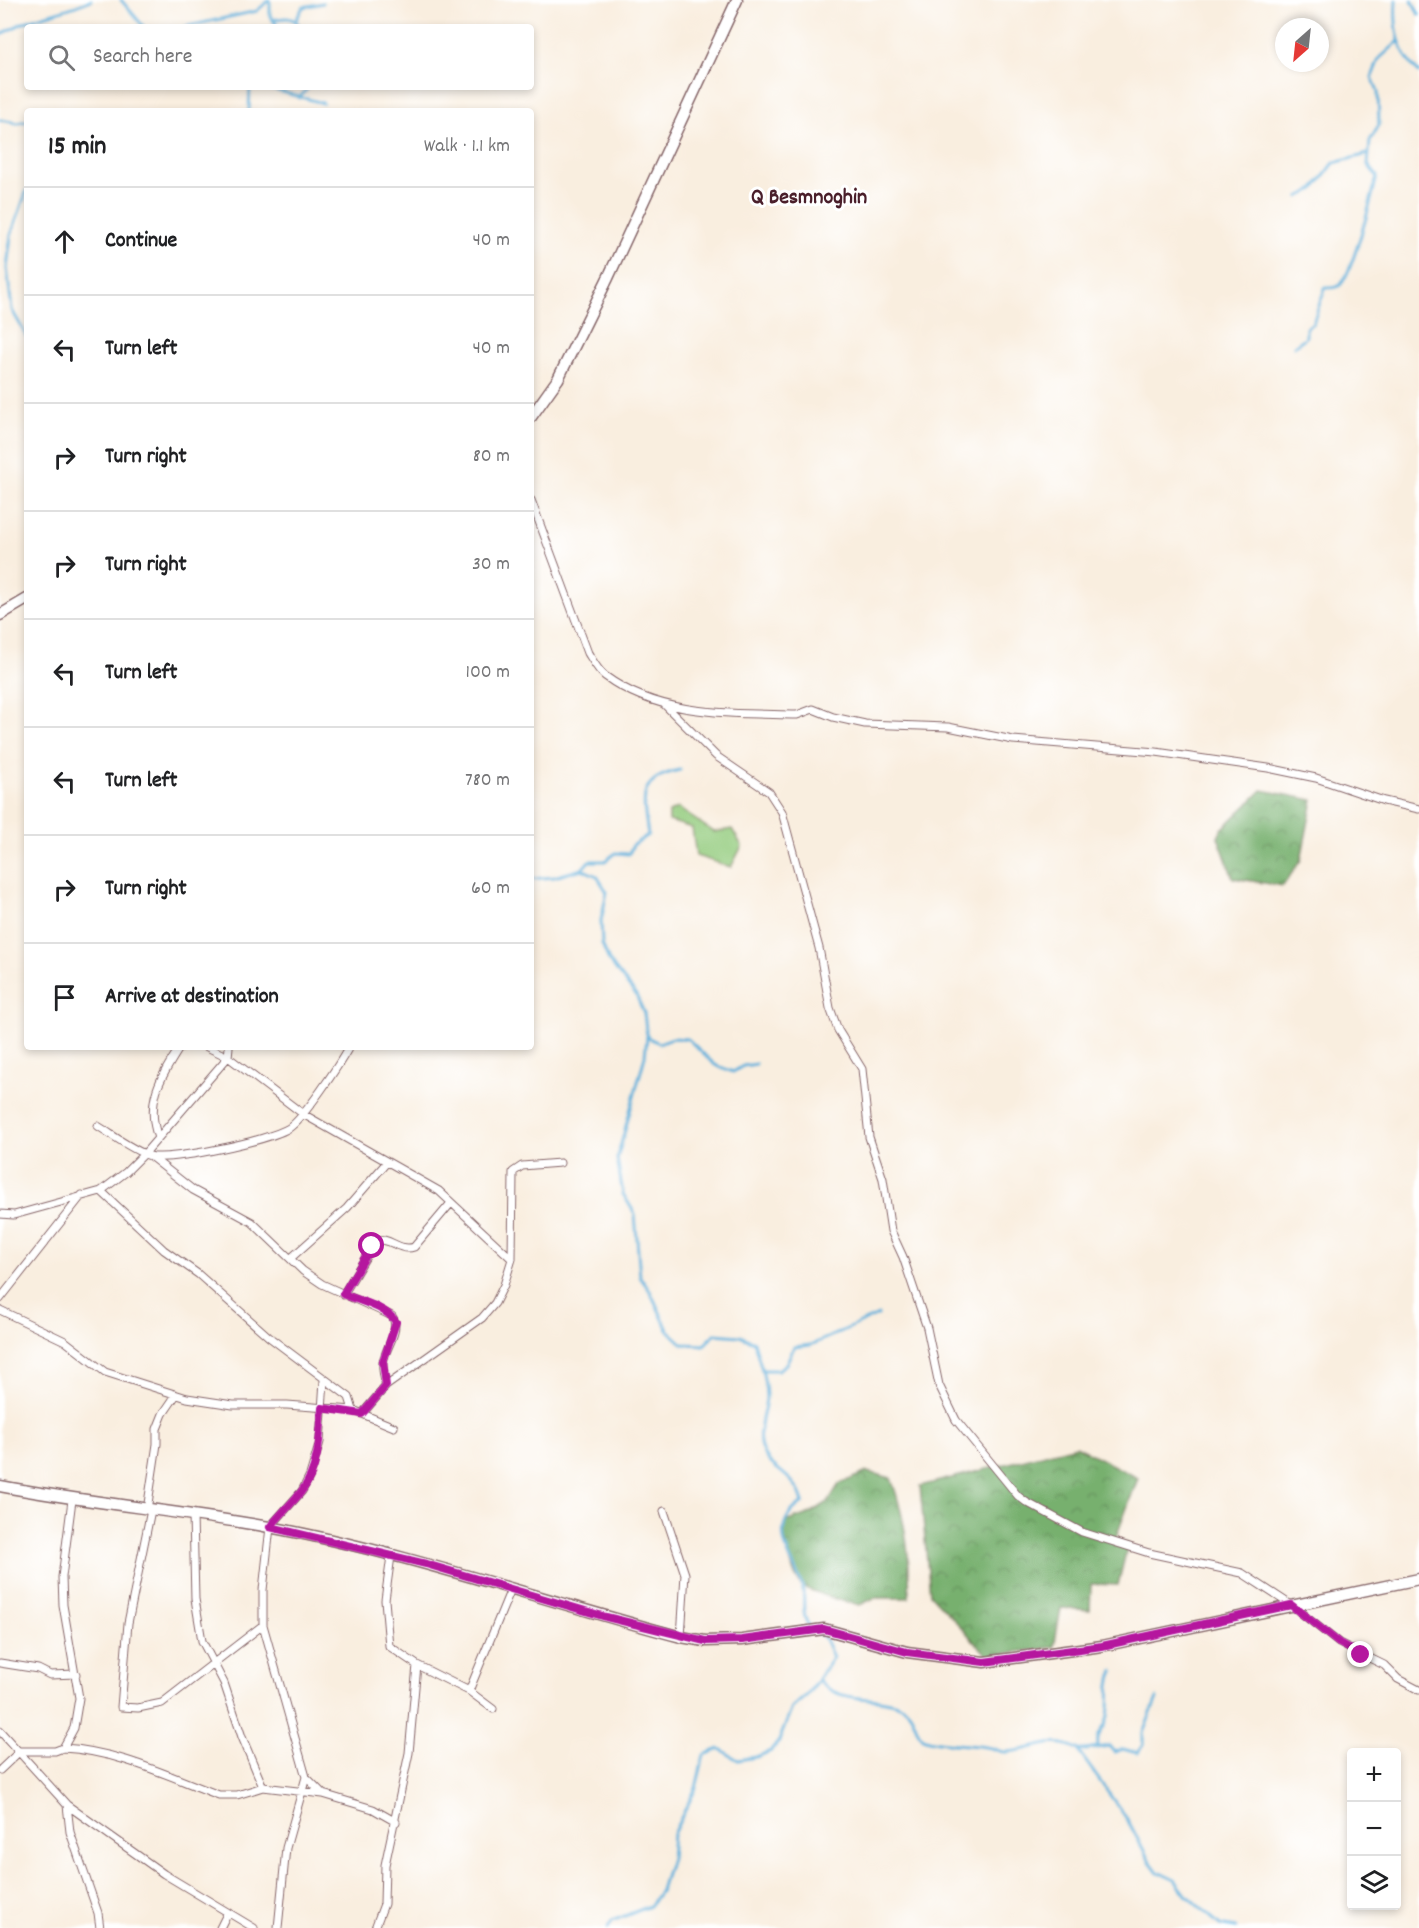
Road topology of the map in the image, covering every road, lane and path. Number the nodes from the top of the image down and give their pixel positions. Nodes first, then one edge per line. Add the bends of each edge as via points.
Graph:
1 (736, 0) edge
2 (534, 413) edge
3 (534, 508) edge
4 (24, 601) edge
5 (0, 615) edge
6 (665, 705) junction
7 (1419, 809) edge
8 (178, 1050) edge
9 (213, 1050) edge
10 (229, 1050) edge
11 (347, 1050) edge
12 (228, 1057) junction
13 (303, 1114) junction
14 (98, 1126) dead end
15 (158, 1138) junction
16 (148, 1154) junction
17 (387, 1162) junction
18 (560, 1162) dead end
19 (101, 1191) junction
20 (83, 1195) junction
21 (451, 1203) junction
22 (0, 1214) edge
23 (291, 1258) junction
24 (512, 1259) junction
25 (343, 1294) junction
26 (0, 1299) edge
27 (0, 1310) edge
28 (324, 1380) junction
29 (386, 1386) junction
30 (176, 1395) junction
31 (322, 1408) junction
32 (353, 1410) junction
33 (362, 1414) junction
34 (394, 1427) dead end
35 (0, 1486) edge
36 (72, 1500) junction
37 (149, 1510) junction
38 (664, 1511) dead end
39 (193, 1515) junction
40 (270, 1527) junction
41 (391, 1556) junction
42 (1419, 1579) edge
43 (511, 1589) junction
44 (1291, 1605) junction
45 (263, 1625) junction
46 (681, 1637) junction
47 (213, 1662) junction
48 (0, 1663) edge
49 (417, 1665) junction
50 (76, 1674) junction
51 (1419, 1690) edge
52 (469, 1691) junction
53 (493, 1708) dead end
54 (0, 1731) edge
55 (63, 1748) junction
56 (20, 1751) junction
57 (0, 1770) edge
58 (306, 1777) junction
59 (263, 1787) junction
60 (300, 1790) junction
61 (323, 1794) junction
62 (67, 1805) junction
63 (396, 1822) junction
64 (227, 1914) junction
65 (100, 1928) edge
66 (220, 1928) edge
67 (254, 1928) edge
68 (278, 1928) edge
69 (375, 1928) edge

1 - 2 street via 603,288 558,379
3 - 6 street via 588,653 603,675
4 - 5 street
6 - 7 street via 797,715 813,709 865,724 948,727 1013,740 1166,753 1316,778
6 - 44 street via 716,756 770,792 782,813 819,948 830,1008 838,1030 862,1069 869,1137 883,1179 891,1231 927,1328 939,1385 956,1420 1026,1502 1082,1532 1149,1553 1242,1573
8 - 15 street via 166,1068 154,1100 153,1124
9 - 12 street
10 - 12 street
11 - 13 street
12 - 13 street
12 - 15 street
13 - 16 street via 290,1128 250,1142 218,1150
13 - 17 street
14 - 16 street
15 - 16 street
16 - 19 street
16 - 23 street via 193,1190 252,1222
17 - 21 street via 439,1191
17 - 23 street via 347,1208
18 - 24 street via 522,1166 513,1172
19 - 20 street
19 - 28 street via 164,1250
20 - 22 street via 14,1215
20 - 26 street
21 - 24 street
21 - 25 street via 414,1247 404,1249 376,1240
23 - 25 street via 303,1271
24 - 29 street via 490,1311
25 - 29 street via 377,1308 396,1322 383,1362
27 - 30 street via 65,1341 105,1372
28 - 31 street
28 - 32 street via 349,1397
29 - 33 street
30 - 31 street via 233,1405
30 - 37 street via 157,1430
31 - 32 street
31 - 40 street via 320,1442 310,1475 302,1491
32 - 33 street
33 - 34 street
35 - 36 street
36 - 37 street
36 - 50 street via 62,1577 63,1605
37 - 39 street
37 - 47 street via 128,1623 121,1707 162,1703
38 - 46 street via 685,1574
39 - 40 street
39 - 47 street via 198,1621 202,1641
40 - 41 street
40 - 45 street
41 - 43 street
41 - 49 street via 385,1600 389,1646
42 - 44 street
43 - 46 street
43 - 52 street
44 - 46 street via 1102,1646 984,1662 907,1652 824,1629 742,1640
44 - 51 street via 1339,1643 1379,1663
45 - 47 street
45 - 58 street
47 - 59 street
48 - 50 street via 38,1669 50,1675
49 - 52 street
49 - 63 street via 411,1736
50 - 55 street via 79,1711
52 - 53 street
54 - 56 street
55 - 56 street
55 - 59 street via 115,1756 219,1795 237,1795
56 - 57 street
56 - 62 street
58 - 60 street
58 - 61 street
59 - 60 street
60 - 61 street
60 - 68 street via 286,1848
61 - 63 street via 373,1809
62 - 64 street
62 - 65 street via 70,1832
63 - 69 street via 385,1865 384,1904
64 - 66 street
64 - 67 street

